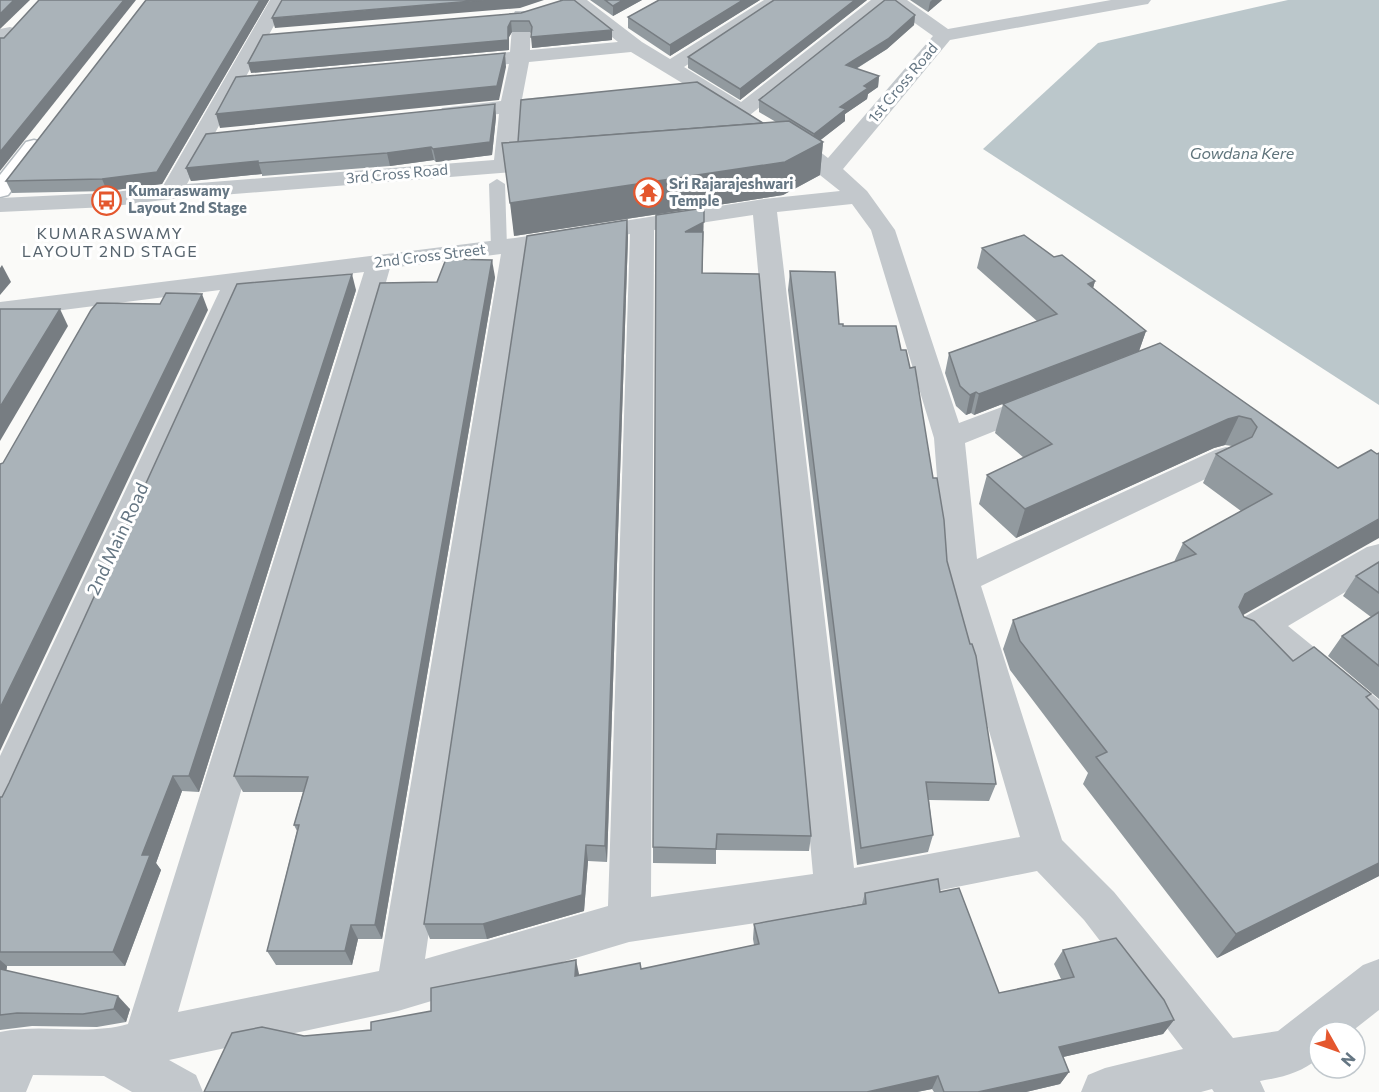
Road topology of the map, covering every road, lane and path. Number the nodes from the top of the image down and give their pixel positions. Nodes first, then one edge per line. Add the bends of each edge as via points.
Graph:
1 (279, 0) edge
2 (776, 0) edge
3 (882, 0) edge
4 (895, 0) edge
5 (1041, 0) edge
6 (1142, 0) edge
7 (569, 1) edge
8 (1063, 15) junction
9 (26, 16) edge
10 (632, 16) edge
11 (499, 17) edge
12 (613, 27) junction
13 (944, 35) junction
14 (281, 36) edge
15 (3, 37) edge
16 (258, 38) junction
17 (635, 46) junction
18 (520, 58) junction
19 (440, 65) edge
20 (670, 68) junction
21 (256, 81) edge
22 (232, 83) junction
23 (701, 87) junction
24 (668, 91) edge
25 (589, 99) edge
26 (510, 107) junction
27 (427, 116) edge
28 (49, 127) edge
29 (758, 127) junction
30 (225, 136) edge
31 (201, 139) junction
32 (575, 160) edge
33 (831, 169) junction
34 (501, 175) junction
35 (0, 190) edge
36 (171, 192) junction
37 (859, 196) junction
38 (0, 205) edge
39 (764, 206) junction
40 (642, 227) junction
41 (507, 246) junction
42 (379, 263) junction
43 (237, 281) junction
44 (99, 299) junction
45 (0, 310) edge
46 (81, 329) edge
47 (1070, 390) edge
48 (949, 438) junction
49 (1226, 458) edge
50 (1379, 556) edge
51 (962, 580) junction
52 (1379, 722) edge
53 (0, 798) edge
54 (1045, 851) junction
55 (836, 891) junction
56 (629, 921) junction
57 (1379, 981) edge
58 (398, 989) junction
59 (127, 1048) junction
60 (10, 1053) edge
61 (1232, 1078) edge
62 (2, 1092) edge
63 (179, 1092) edge
64 (1105, 1092) edge

1 - 16 street
2 - 20 street
3 - 29 street
4 - 13 street
5 - 8 street
6 - 8 street, 1st Cross Road
7 - 12 street
8 - 13 street, 1st Cross Road
9 - 15 street
10 - 12 street
11 - 18 street via 532,12
12 - 17 street
13 - 33 street, 1st Cross Road
14 - 16 street
16 - 22 street
17 - 18 street
17 - 20 street
18 - 19 street
18 - 26 street
20 - 23 street
21 - 22 street
22 - 31 street
23 - 24 street
23 - 29 street
25 - 26 street
26 - 27 street
26 - 34 street
28 - 35 street
29 - 33 street via 794,144
30 - 31 street
31 - 36 street
32 - 34 street, 3rd Cross Road
33 - 37 street
34 - 36 street, 3rd Cross Road
34 - 41 lane
36 - 38 street, 3rd Cross Road via 107,200
37 - 39 street, 2nd Cross Street
37 - 48 street via 883,230
39 - 40 street, 2nd Cross Street
39 - 55 street
40 - 41 street, 2nd Cross Street
40 - 56 street
41 - 42 street, 2nd Cross Street
41 - 58 street
42 - 43 street, 2nd Cross Street
42 - 59 street
43 - 44 street, 2nd Cross Street
43 - 53 street, 2nd Main Road
44 - 45 street, 2nd Cross Street
44 - 46 street
47 - 48 street
48 - 51 street
49 - 51 street
50 - 52 street via 1252,630
51 - 54 street
54 - 55 street
54 - 61 street via 1098,906
55 - 56 street
56 - 58 street
57 - 61 street via 1288,1053
58 - 59 street
59 - 60 street
59 - 63 street
60 - 62 street
61 - 64 street

